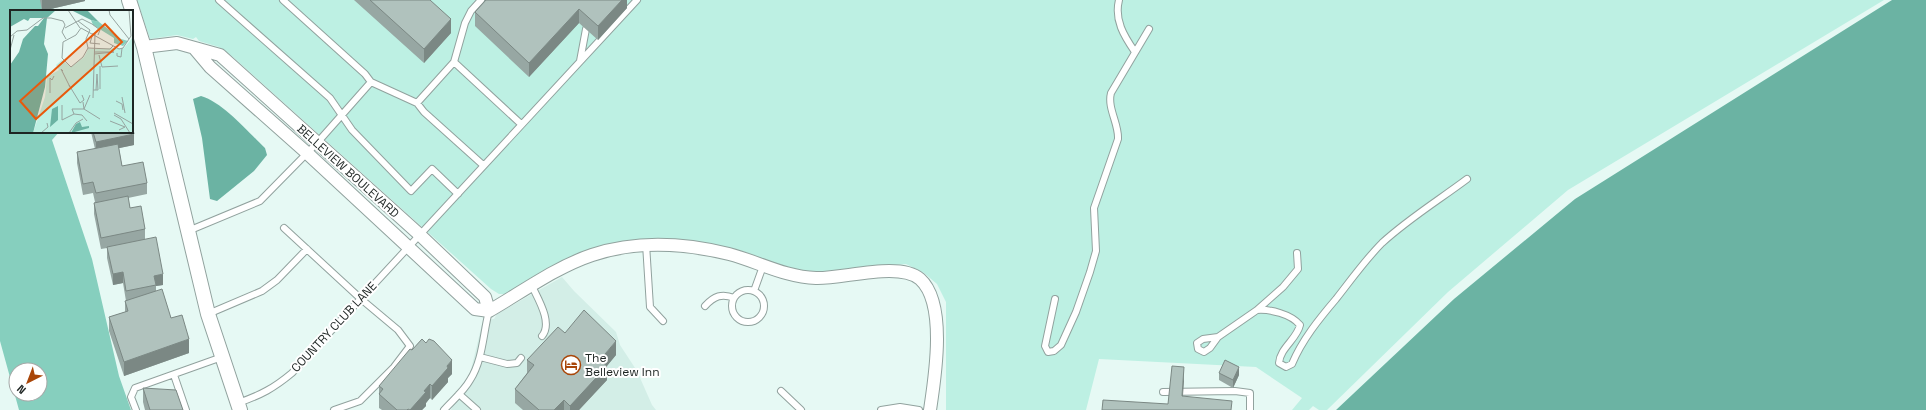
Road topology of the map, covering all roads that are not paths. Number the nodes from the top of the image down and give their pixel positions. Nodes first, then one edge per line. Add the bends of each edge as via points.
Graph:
1 (129, 0) edge
2 (219, 0) edge
3 (283, 0) edge
4 (481, 0) edge
5 (637, 0) edge
6 (1119, 0) edge
7 (132, 10) edge
8 (133, 13) edge
9 (586, 29) edge
10 (1149, 29) dead end
11 (144, 47) junction
12 (194, 48) junction
13 (1134, 52) junction
14 (580, 61) junction
15 (454, 62) junction
16 (371, 82) junction
17 (417, 103) junction
18 (342, 114) junction
19 (521, 124) junction
20 (317, 143) junction
21 (307, 153) junction
22 (483, 165) junction
23 (1467, 179) dead end
24 (458, 194) junction
25 (284, 228) dead end
26 (187, 232) junction
27 (420, 236) junction
28 (646, 244) junction
29 (409, 247) junction
30 (306, 249) junction
31 (1297, 254) dead end
32 (763, 266) junction
33 (532, 286) junction
34 (754, 291) junction
35 (734, 298) junction
36 (361, 299) junction
37 (1055, 299) dead end
38 (706, 306) dead end
39 (1257, 310) junction
40 (488, 311) junction
41 (208, 314) junction
42 (663, 321) dead end
43 (542, 336) dead end
44 (1218, 337) dead end
45 (222, 357) junction
46 (480, 357) junction
47 (522, 358) dead end
48 (174, 375) junction
49 (781, 392) dead end
50 (1163, 392) dead end
51 (459, 394) junction
52 (239, 407) edge
53 (136, 410) edge
54 (186, 410) edge
55 (334, 410) edge
56 (444, 410) edge
57 (477, 410) edge
58 (801, 410) edge
59 (881, 410) edge
60 (919, 410) edge
61 (930, 410) edge
62 (1250, 410) edge

1 - 7 street
2 - 18 lane via 330,98
3 - 16 lane
4 - 15 lane via 471,11 465,24
5 - 14 lane, COUNTRY CLUB LANE
6 - 13 lane via 1116,12
8 - 11 street
9 - 14 lane
10 - 13 lane
11 - 12 street, BELLEVIEW BOULEVARD via 177,43
11 - 26 street
12 - 20 street, BELLEVIEW BOULEVARD via 220,55
12 - 21 street, BELLEVIEW BOULEVARD via 210,67
13 - 37 lane via 1109,99 1118,139 1094,208 1096,251 1090,272 1061,345 1048,352 1045,346
14 - 19 lane, COUNTRY CLUB LANE
15 - 17 lane
15 - 19 lane
16 - 17 lane
16 - 18 lane
17 - 22 lane
18 - 20 lane
18 - 24 lane via 352,130 411,191 432,169
19 - 22 lane, COUNTRY CLUB LANE
20 - 21 lane
20 - 27 street, BELLEVIEW BOULEVARD
21 - 26 lane via 260,201
21 - 29 street, BELLEVIEW BOULEVARD
22 - 24 lane, COUNTRY CLUB LANE
23 - 39 lane via 1381,244 1318,321 1292,364 1286,367 1279,363 1280,355 1298,332 1300,324 1284,315
24 - 27 lane, COUNTRY CLUB LANE
25 - 30 lane
26 - 41 street
27 - 29 lane, COUNTRY CLUB LANE
27 - 40 street, BELLEVIEW BOULEVARD via 485,297
28 - 32 street via 686,246 730,254
28 - 33 street via 591,255
28 - 42 lane via 650,307
29 - 36 lane, COUNTRY CLUB LANE
29 - 40 street, BELLEVIEW BOULEVARD via 476,309
30 - 36 lane
30 - 41 lane via 277,280 262,291
31 - 39 lane via 1298,269 1283,287
32 - 34 lane
32 - 61 street via 785,274 816,278 888,271 906,272 919,278 930,291 937,342
33 - 40 street
33 - 43 lane via 547,322
34 - 35 lane via 745,290
34 - 35 lane via 762,297 764,307 760,316 752,321 742,320 734,313
35 - 38 lane via 717,296
36 - 52 lane, COUNTRY CLUB LANE via 292,373 274,388
36 - 55 lane via 398,330 410,346 394,367 360,401
39 - 44 lane
40 - 46 lane
41 - 45 street
45 - 48 lane
45 - 52 street
46 - 47 lane via 508,364 517,363
46 - 51 lane via 471,380
48 - 53 lane via 135,388 131,396
48 - 54 lane
49 - 58 lane
50 - 62 lane via 1250,393
51 - 56 lane
51 - 57 lane
59 - 60 lane via 900,407

